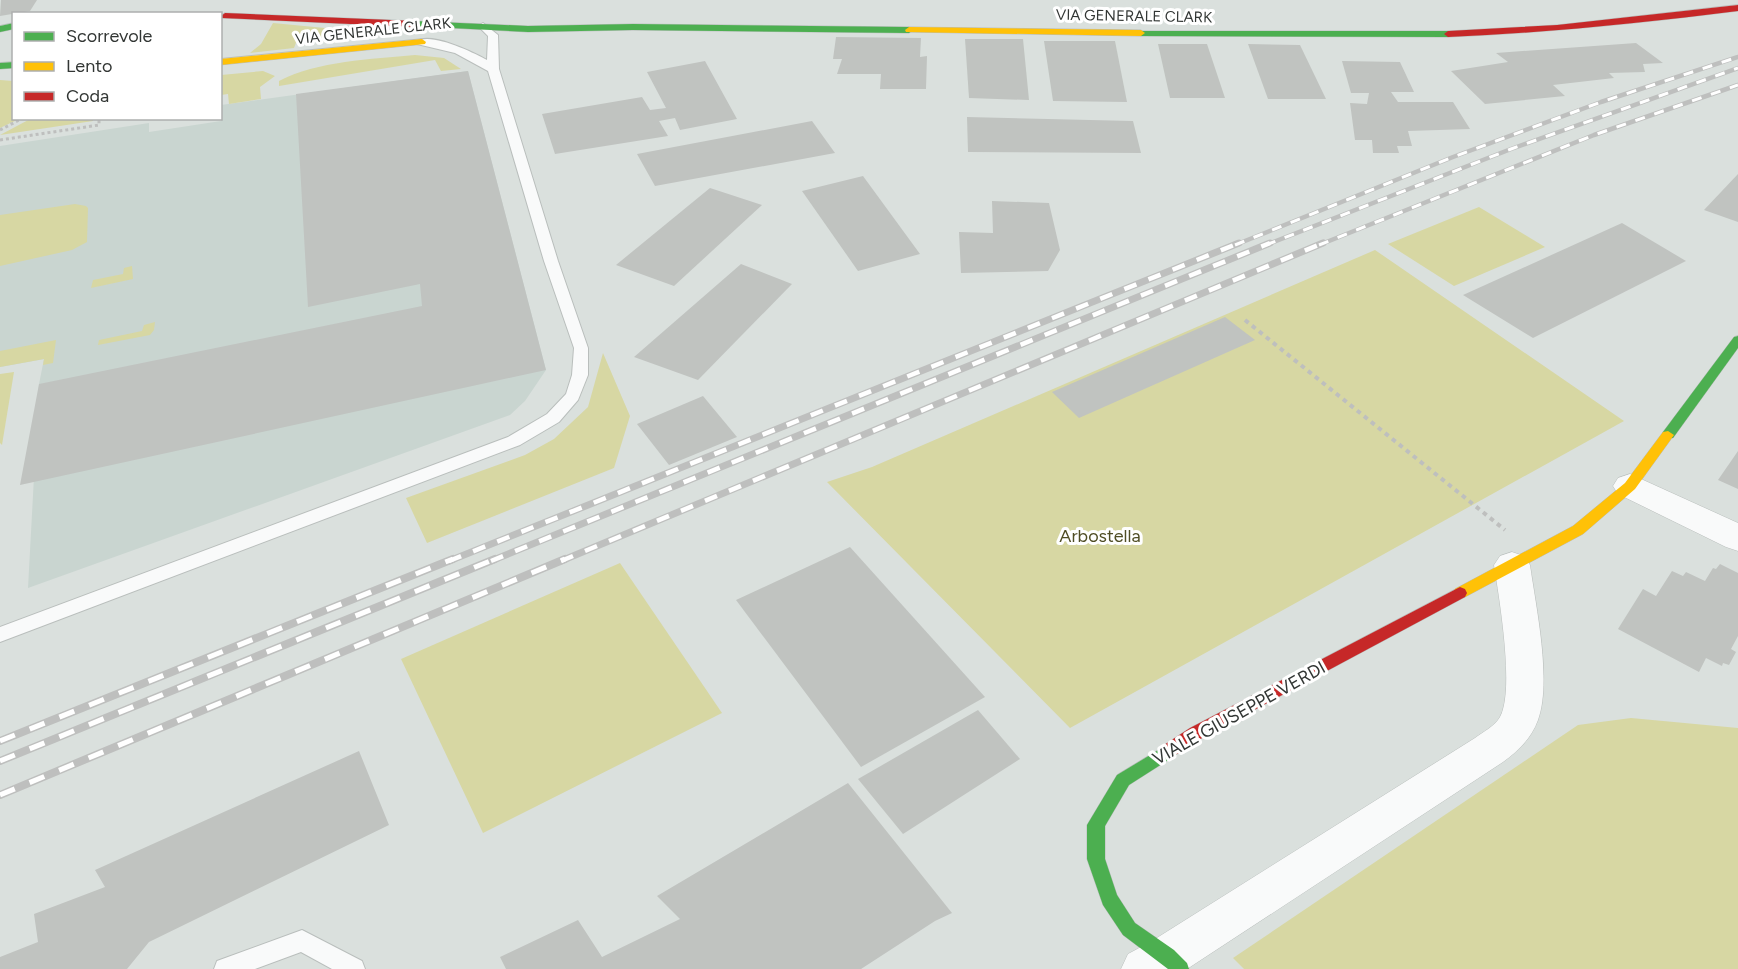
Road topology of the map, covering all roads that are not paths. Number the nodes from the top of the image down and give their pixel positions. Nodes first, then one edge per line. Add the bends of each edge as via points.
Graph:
1 (1738, 8) edge
2 (223, 16) edge
3 (245, 28) dead end
4 (488, 30) junction
5 (421, 42) junction
6 (222, 62) edge
7 (493, 69) junction
8 (1738, 340) edge
9 (1630, 486) junction
10 (1738, 538) edge
11 (1523, 559) junction
12 (0, 634) edge
13 (1164, 965) edge
14 (225, 969) edge
15 (354, 969) edge

1 - 4 main road, VIA GENERALE CLARK via 1497,33 633,27
2 - 3 main road via 240,21
2 - 4 main road, VIA GENERALE CLARK
4 - 5 main road, VIA GENERALE CLARK
4 - 7 lane
5 - 6 main road, VIA GENERALE CLARK
5 - 7 lane via 439,43 473,55
7 - 12 lane via 581,348 580,375 573,396 553,418 514,441
8 - 9 main road, VIALE GIUSEPPE VERDI
9 - 10 street
9 - 11 main road, VIALE GIUSEPPE VERDI via 1578,530
11 - 13 street, VIALE GIUSEPPE VERDI via 1519,610 1522,704 1510,734
11 - 13 main road, VIALE GIUSEPPE VERDI via 1196,733 1123,780 1095,825 1096,860 1109,899 1129,929
14 - 15 lane via 302,941

